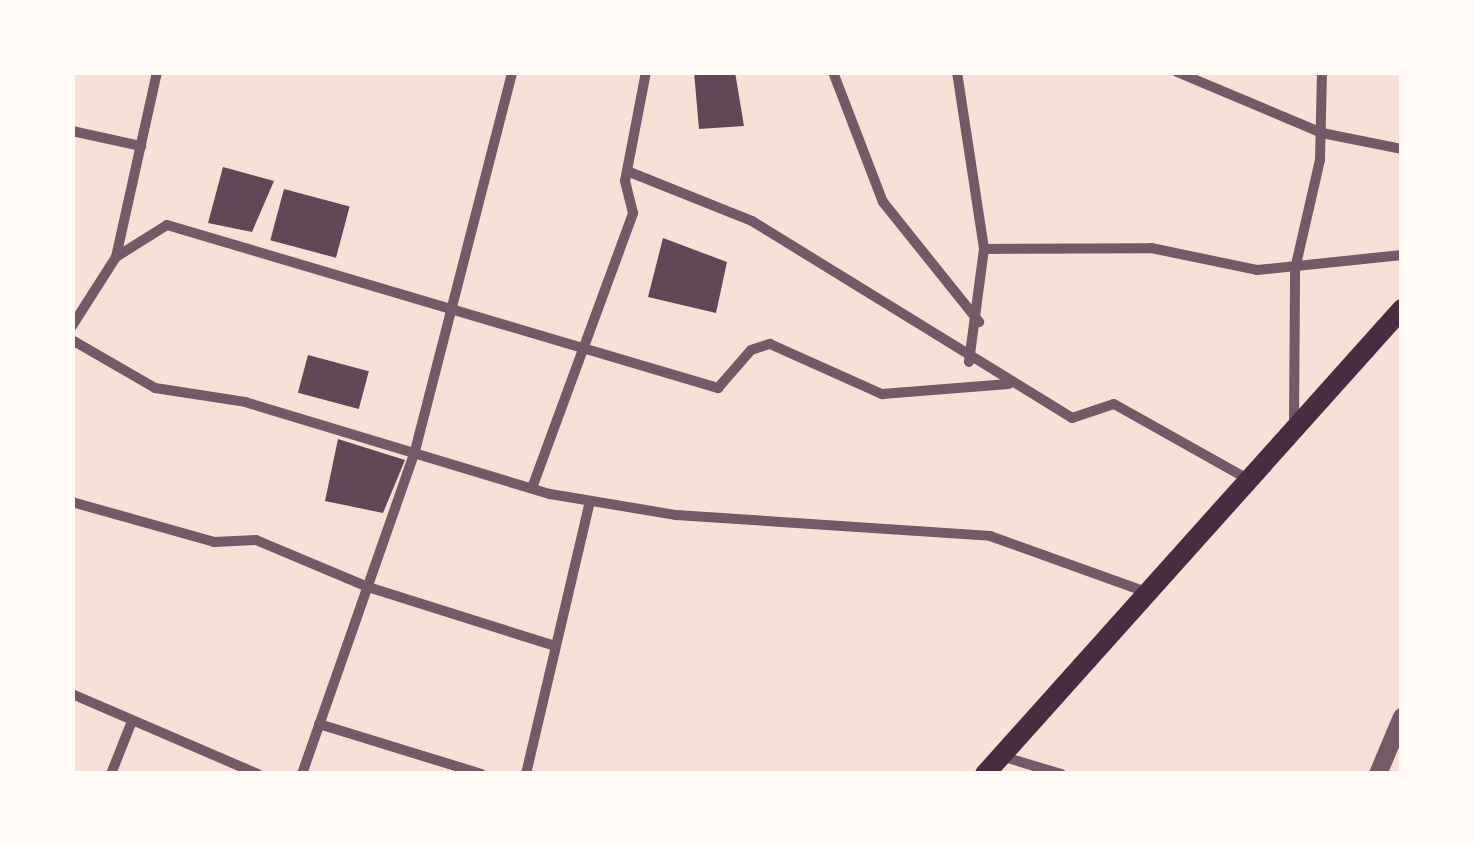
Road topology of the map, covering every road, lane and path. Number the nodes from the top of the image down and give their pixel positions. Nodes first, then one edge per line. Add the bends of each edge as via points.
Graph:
1 (157, 72) edge
2 (646, 72) edge
3 (833, 72) edge
4 (957, 72) edge
5 (1178, 72) edge
6 (1322, 72) edge
7 (515, 75) edge
8 (72, 131) edge
9 (1322, 133) junction
10 (141, 146) junction
11 (1402, 149) edge
12 (626, 171) junction
13 (984, 249) junction
14 (1402, 255) edge
15 (116, 257) junction
16 (1295, 269) junction
17 (448, 308) junction
18 (1402, 308) edge
19 (979, 322) junction
20 (72, 326) edge
21 (72, 340) edge
22 (581, 347) junction
23 (969, 362) junction
24 (1009, 384) junction
25 (1294, 427) junction
26 (416, 451) junction
27 (1246, 478) junction
28 (532, 488) junction
29 (72, 502) edge
30 (590, 502) junction
31 (368, 587) junction
32 (1141, 590) junction
33 (552, 645) junction
34 (72, 694) edge
35 (1402, 717) edge
36 (132, 721) junction
37 (319, 724) junction
38 (1000, 756) junction
39 (110, 774) edge
40 (258, 774) edge
41 (302, 774) edge
42 (482, 774) edge
43 (526, 774) edge
44 (985, 774) edge
45 (1061, 774) edge
46 (1378, 774) edge

1 - 10 street
2 - 12 street
3 - 19 street via 883,202
4 - 13 street
5 - 9 street
6 - 9 street
7 - 17 street
8 - 10 street
9 - 11 street
9 - 16 street
10 - 15 street
12 - 22 street via 633,213
12 - 23 street via 752,221
13 - 16 street via 1151,248
13 - 19 street
14 - 16 street
15 - 17 street via 168,225
15 - 20 street
16 - 25 street
17 - 22 street
17 - 26 street
18 - 25 main road
19 - 23 street
21 - 26 street via 155,388 189,388
22 - 24 street via 718,388 752,350 770,344 882,394
22 - 28 street
23 - 24 street
24 - 27 street via 1072,418 1114,404
25 - 27 main road
26 - 28 street
26 - 31 street
27 - 32 main road
28 - 30 street
29 - 31 street via 214,542 256,540
30 - 32 street via 990,536
30 - 33 street
31 - 33 street
31 - 37 street
32 - 38 main road
33 - 43 street
34 - 36 street
35 - 46 street
36 - 39 street
36 - 40 street
37 - 41 street
37 - 42 street
38 - 44 main road
38 - 45 street

